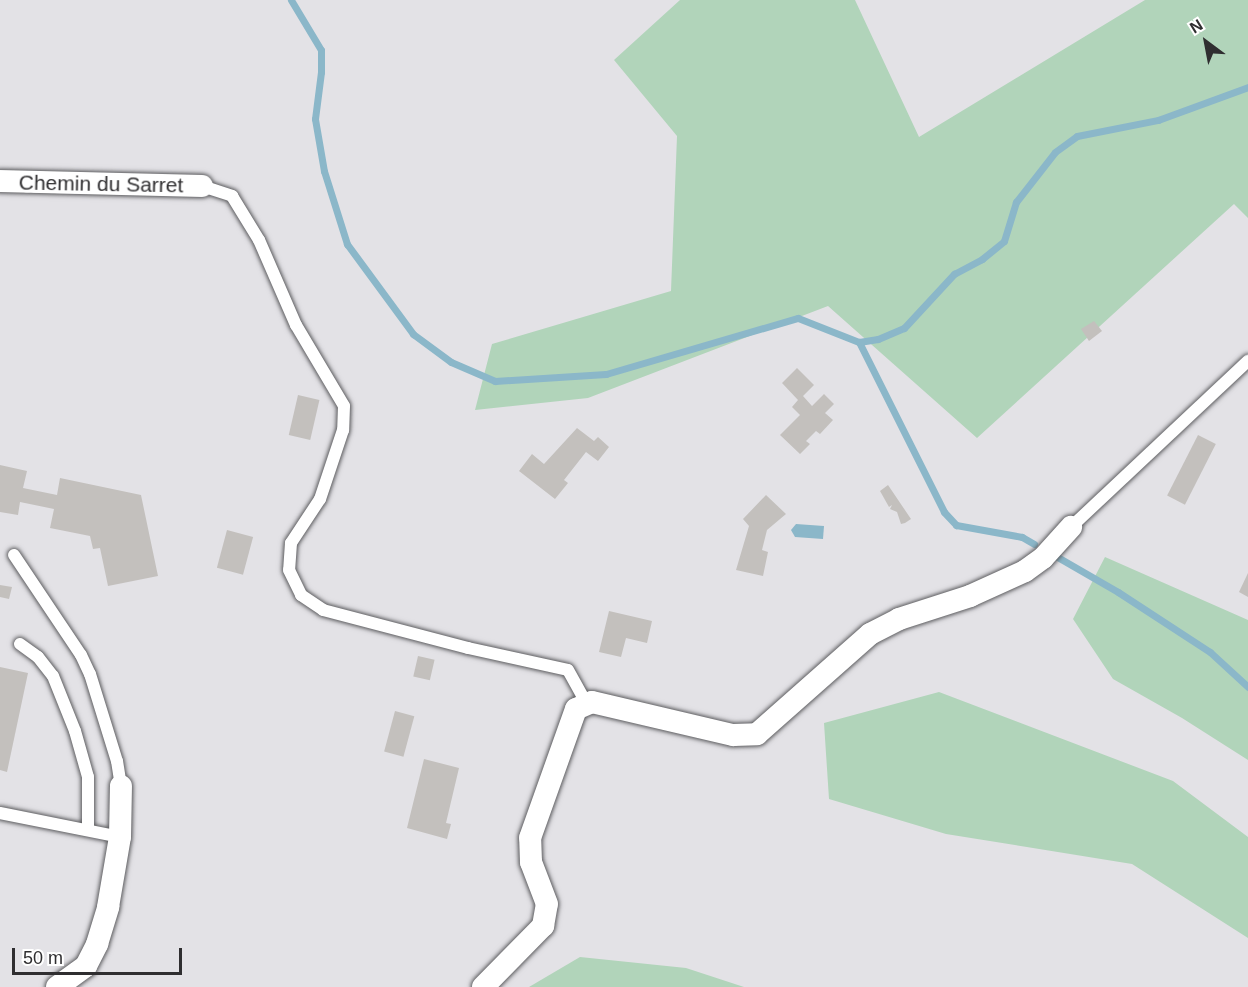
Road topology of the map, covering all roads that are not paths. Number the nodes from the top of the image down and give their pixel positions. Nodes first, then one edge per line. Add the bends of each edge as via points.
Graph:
1 (0, 181) edge
2 (202, 186) joint
3 (1248, 361) edge
4 (1071, 527) joint
5 (14, 555) dead end
6 (20, 644) dead end
7 (586, 703) junction
8 (121, 786) joint
9 (0, 813) edge
10 (88, 830) junction
11 (120, 837) junction
12 (57, 987) edge
13 (483, 987) edge

1 - 2 street, Chemin du Sarret
2 - 7 lane via 232,195 259,240 296,325 344,406 343,430 320,499 291,543 289,570 301,595 323,610 568,670
3 - 4 lane
4 - 7 street via 1043,558 1025,571 870,634 758,734 733,735
5 - 8 lane via 90,674
6 - 10 lane via 38,657 53,676 75,731 88,777
7 - 13 street via 576,708 572,717 530,838 531,862 546,904 543,926
8 - 11 street
9 - 10 lane
10 - 11 lane
11 - 12 street via 98,944 86,966

